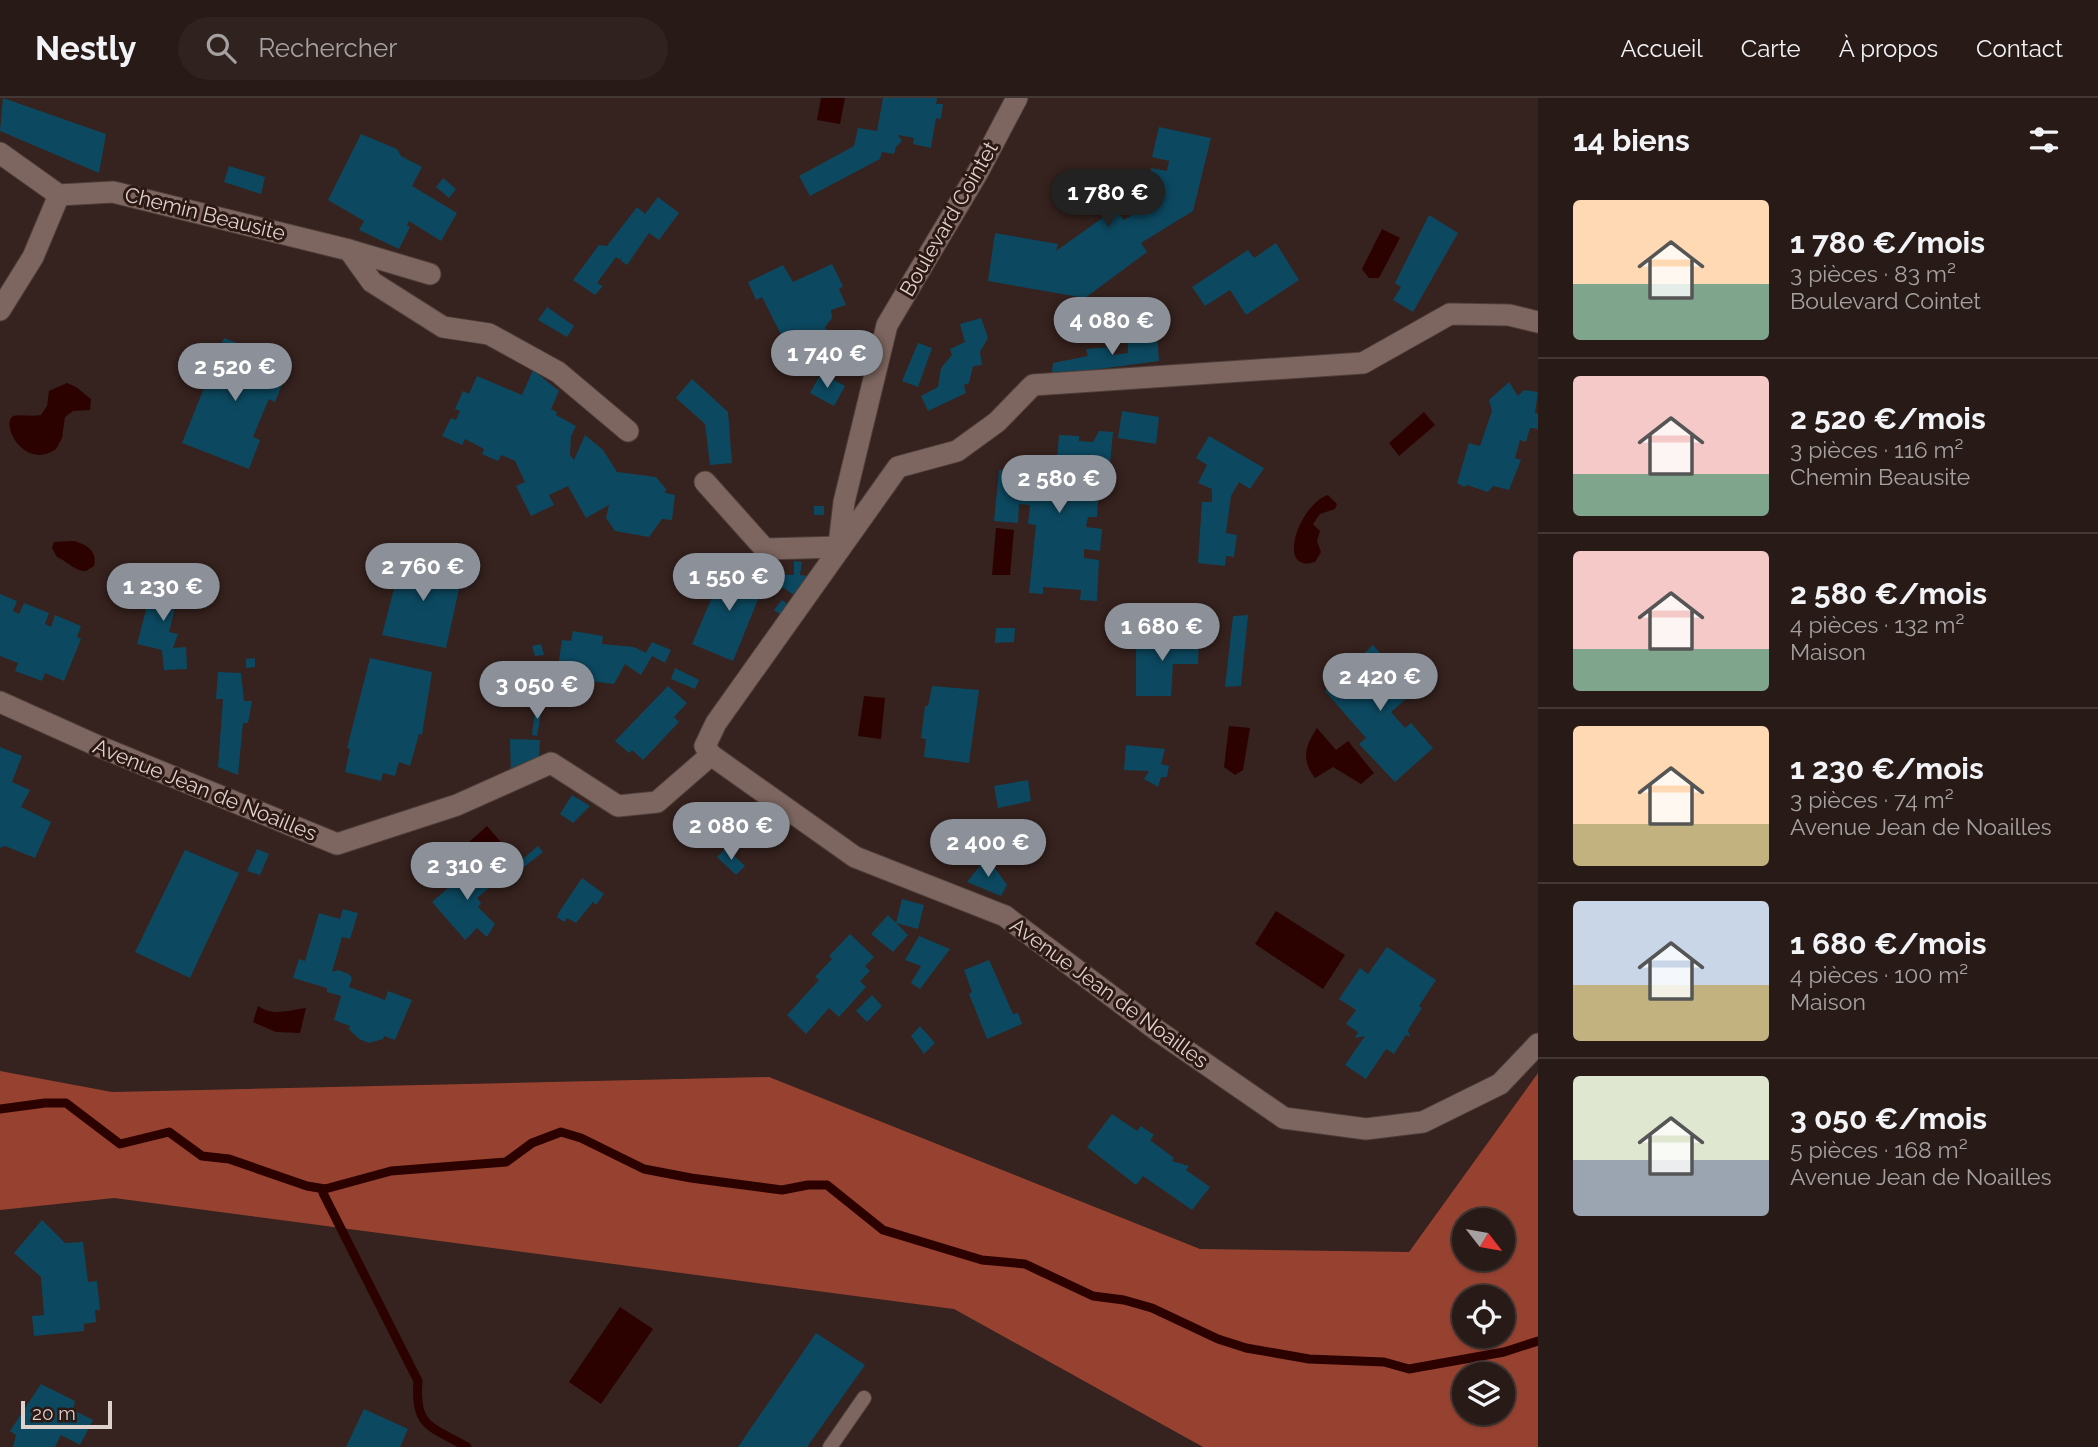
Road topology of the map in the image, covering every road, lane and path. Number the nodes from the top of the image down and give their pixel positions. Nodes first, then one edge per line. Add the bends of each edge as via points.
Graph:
1 (1017, 98) edge
2 (0, 153) edge
3 (60, 195) junction
4 (349, 250) junction
5 (430, 274) dead end
6 (0, 310) edge
7 (1538, 322) edge
8 (628, 431) dead end
9 (705, 482) dead end
10 (839, 547) junction
11 (0, 702) edge
12 (711, 755) junction
13 (1538, 1044) edge
14 (863, 1398) dead end
15 (831, 1447) edge

1 - 10 street, Boulevard Cointet via 887,325 844,502
2 - 3 street
3 - 4 street, Chemin Beausite via 113,192
3 - 6 street via 33,257
4 - 5 street, Chemin Beausite
4 - 8 street via 372,282 443,327 489,334 558,372
7 - 10 street via 1509,315 1450,314 1363,363 1033,385 997,422 957,451 898,467
9 - 10 street via 765,549
10 - 12 street via 716,723 705,746
11 - 12 street, Avenue Jean de Noailles via 337,844 457,805 551,763 618,806 657,802
12 - 13 street, Avenue Jean de Noailles via 855,857 1005,916 1284,1118 1366,1129 1423,1122 1500,1084
14 - 15 lane

